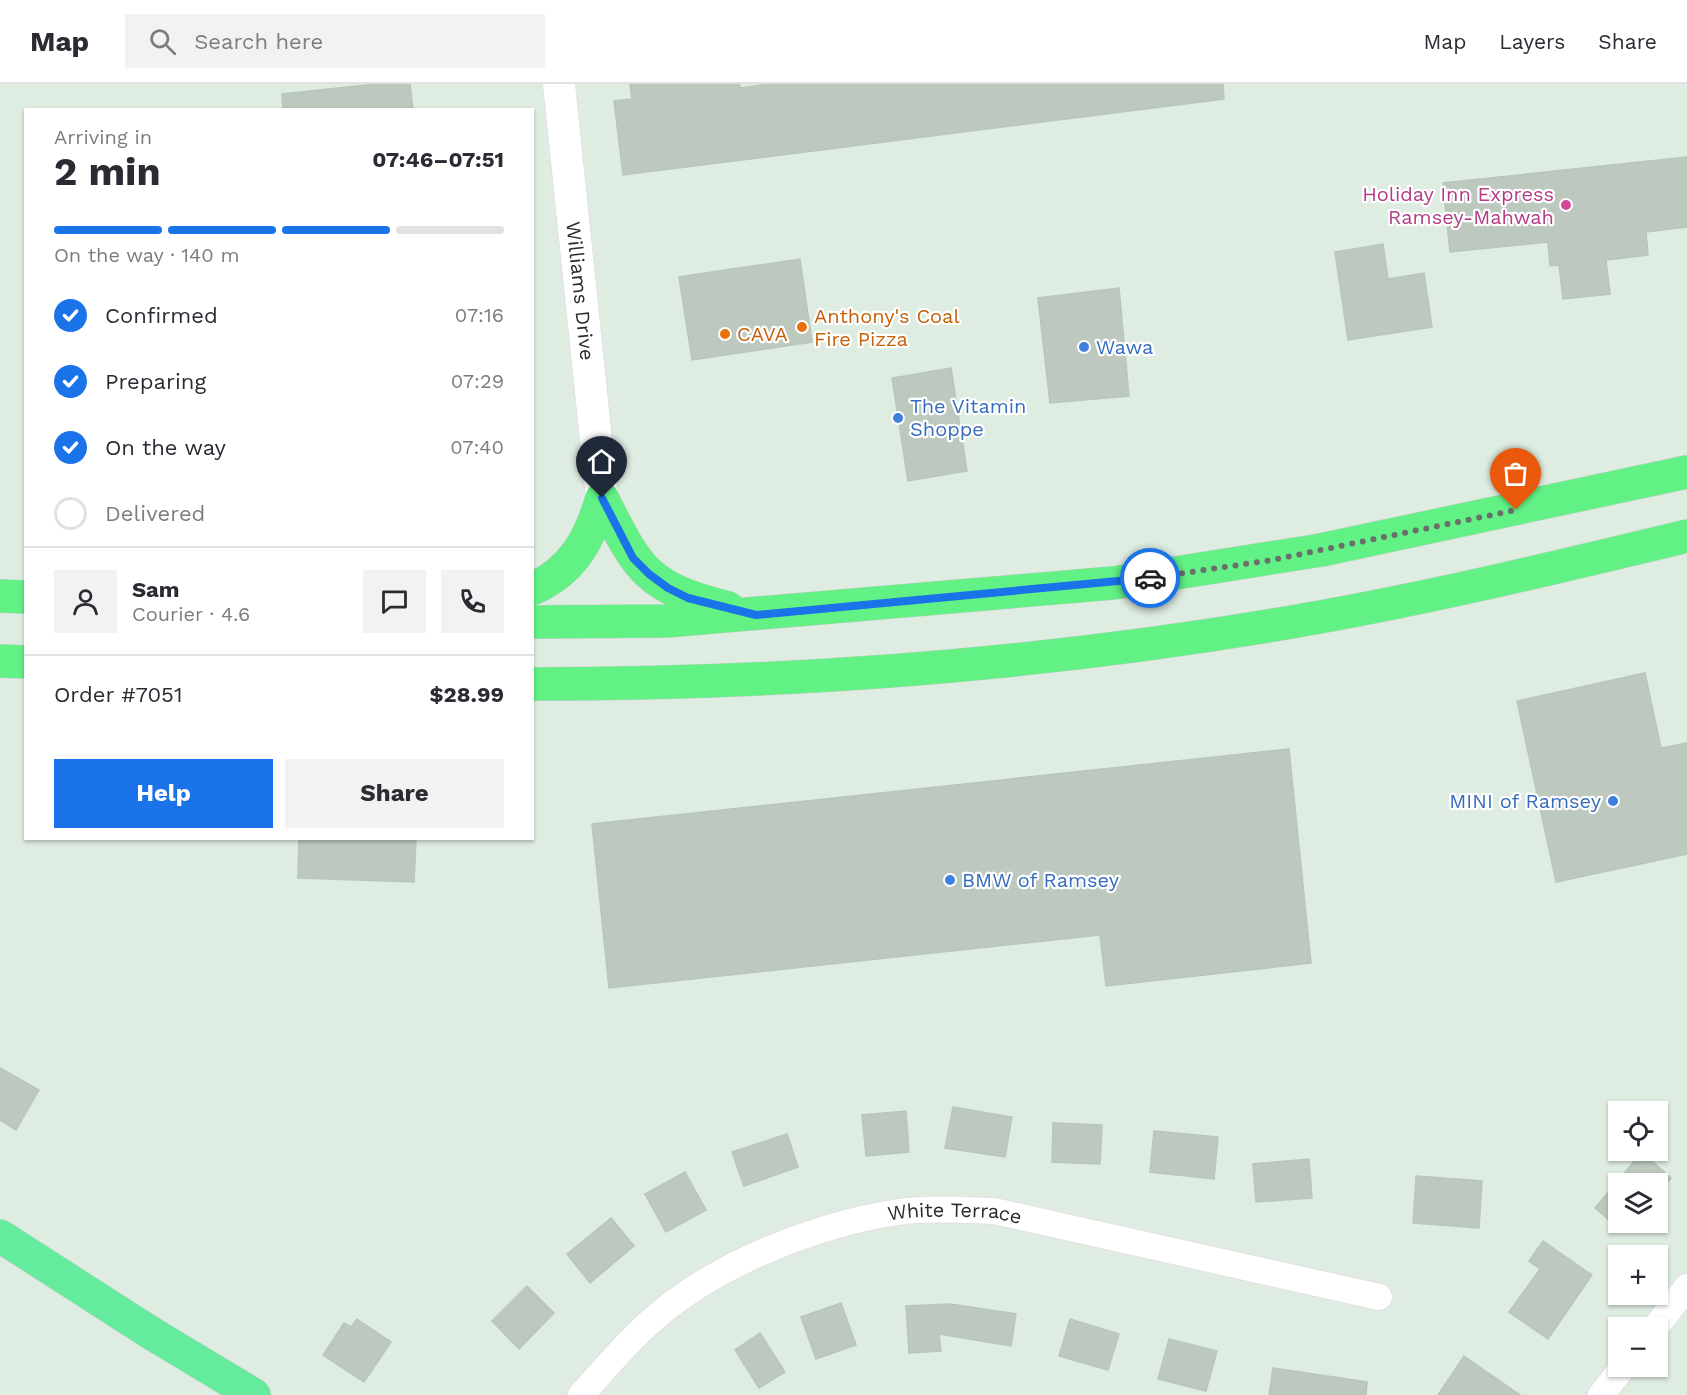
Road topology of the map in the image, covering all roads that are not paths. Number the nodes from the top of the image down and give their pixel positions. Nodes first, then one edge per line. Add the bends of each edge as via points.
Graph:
1 (559, 84) edge
2 (1687, 472) edge
3 (602, 498) junction
4 (1687, 536) edge
5 (534, 588) edge
6 (0, 596) edge
7 (24, 597) edge
8 (756, 615) junction
9 (534, 622) edge
10 (0, 661) edge
11 (24, 662) edge
12 (534, 684) edge
13 (0, 1236) edge
14 (1687, 1287) edge
15 (1379, 1297) dead end
16 (1664, 1317) edge
17 (1615, 1377) edge
18 (254, 1395) edge
19 (580, 1395) edge
20 (1601, 1395) edge

1 - 3 street, Williams Drive
2 - 8 highway via 1436,528 1243,565 1113,583
3 - 5 highway via 582,548 546,583
3 - 8 highway via 633,558 649,574 688,598
4 - 12 highway via 1421,597 1273,625 1123,647 804,678
6 - 7 highway
8 - 9 highway via 666,621
10 - 11 highway
13 - 18 main road
14 - 16 street
15 - 19 street, White Terrace via 994,1211 899,1212 846,1223 795,1241 744,1260 703,1283 650,1322
17 - 20 street

